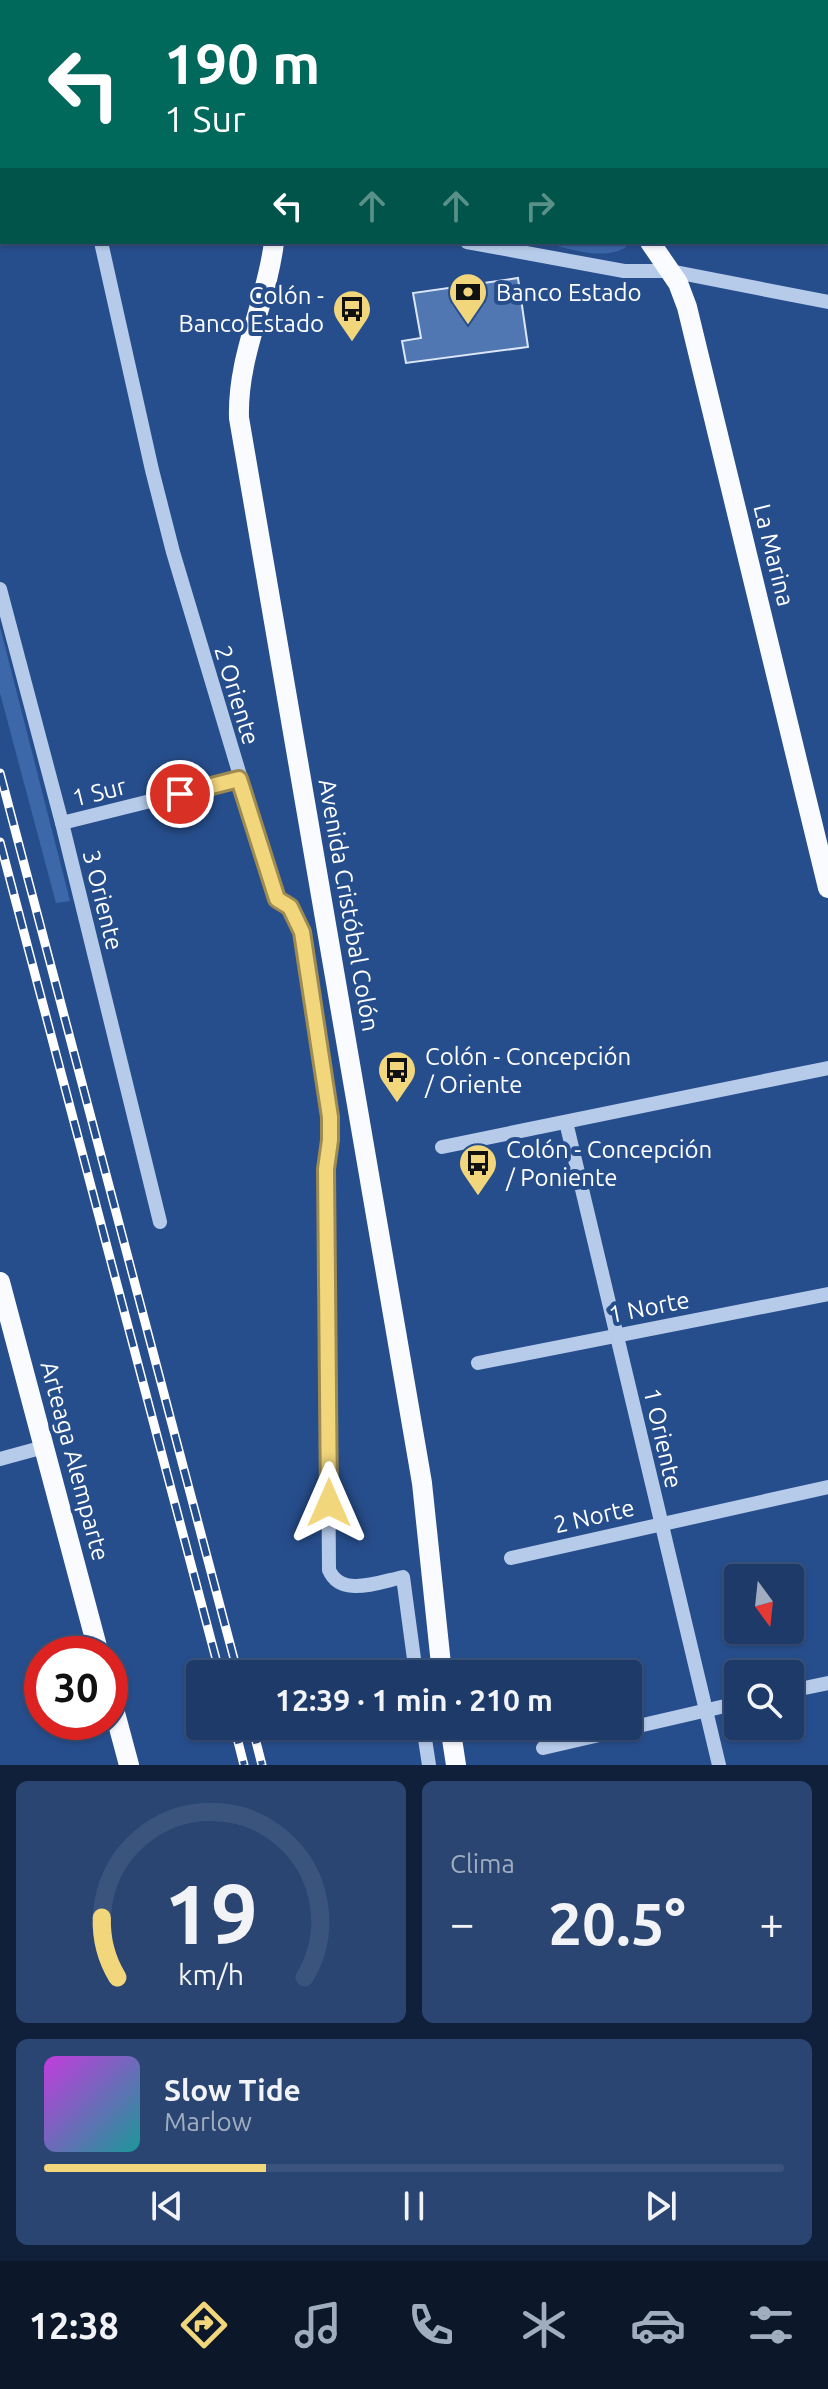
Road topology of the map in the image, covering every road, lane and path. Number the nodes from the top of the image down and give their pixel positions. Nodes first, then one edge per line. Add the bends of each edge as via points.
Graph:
1 (101, 244) edge
2 (274, 244) edge
3 (478, 244) edge
4 (651, 244) edge
5 (670, 271) junction
6 (828, 302) edge
7 (0, 589) edge
8 (239, 779) junction
9 (62, 823) junction
10 (828, 888) edge
11 (828, 1068) edge
12 (566, 1122) junction
13 (442, 1147) dead end
14 (160, 1222) dead end
15 (0, 1282) edge
16 (828, 1294) edge
17 (617, 1336) junction
18 (478, 1363) dead end
19 (44, 1447) junction
20 (0, 1459) edge
21 (828, 1487) edge
22 (661, 1524) junction
23 (511, 1558) dead end
24 (94, 1636) edge
25 (414, 1660) edge
26 (441, 1660) edge
27 (828, 1683) edge
28 (804, 1688) edge
29 (724, 1706) edge
30 (706, 1711) junction
31 (122, 1740) edge
32 (425, 1740) edge
33 (452, 1740) edge
34 (543, 1748) dead end
35 (129, 1765) edge
36 (429, 1765) edge
37 (456, 1765) edge
38 (719, 1765) edge

1 - 8 street, 2 Oriente via 152,470
2 - 26 main road, Avenida Cristóbal Colón via 241,375 239,418 422,1483
3 - 5 street via 624,271
4 - 5 main road, La Marina
5 - 6 street
5 - 10 main road, La Marina via 695,335
7 - 9 street, 3 Oriente
8 - 9 street, 1 Sur
8 - 25 street, 2 Oriente via 277,899 290,907 302,932 330,1117 329,1570 337,1583 350,1587 403,1577
9 - 14 street, 3 Oriente
11 - 12 street
12 - 13 street
12 - 17 street, 1 Oriente
15 - 19 main road, Arteaga Alemparte
16 - 17 street, 1 Norte
17 - 18 street, 1 Norte
17 - 22 street, 1 Oriente
19 - 20 street
19 - 24 main road, Arteaga Alemparte
21 - 22 street, 2 Norte
22 - 23 street, 2 Norte
22 - 30 street, 1 Oriente
27 - 28 street
29 - 30 street
30 - 34 street
30 - 38 street, 1 Oriente
31 - 35 main road
32 - 36 street
33 - 37 main road

